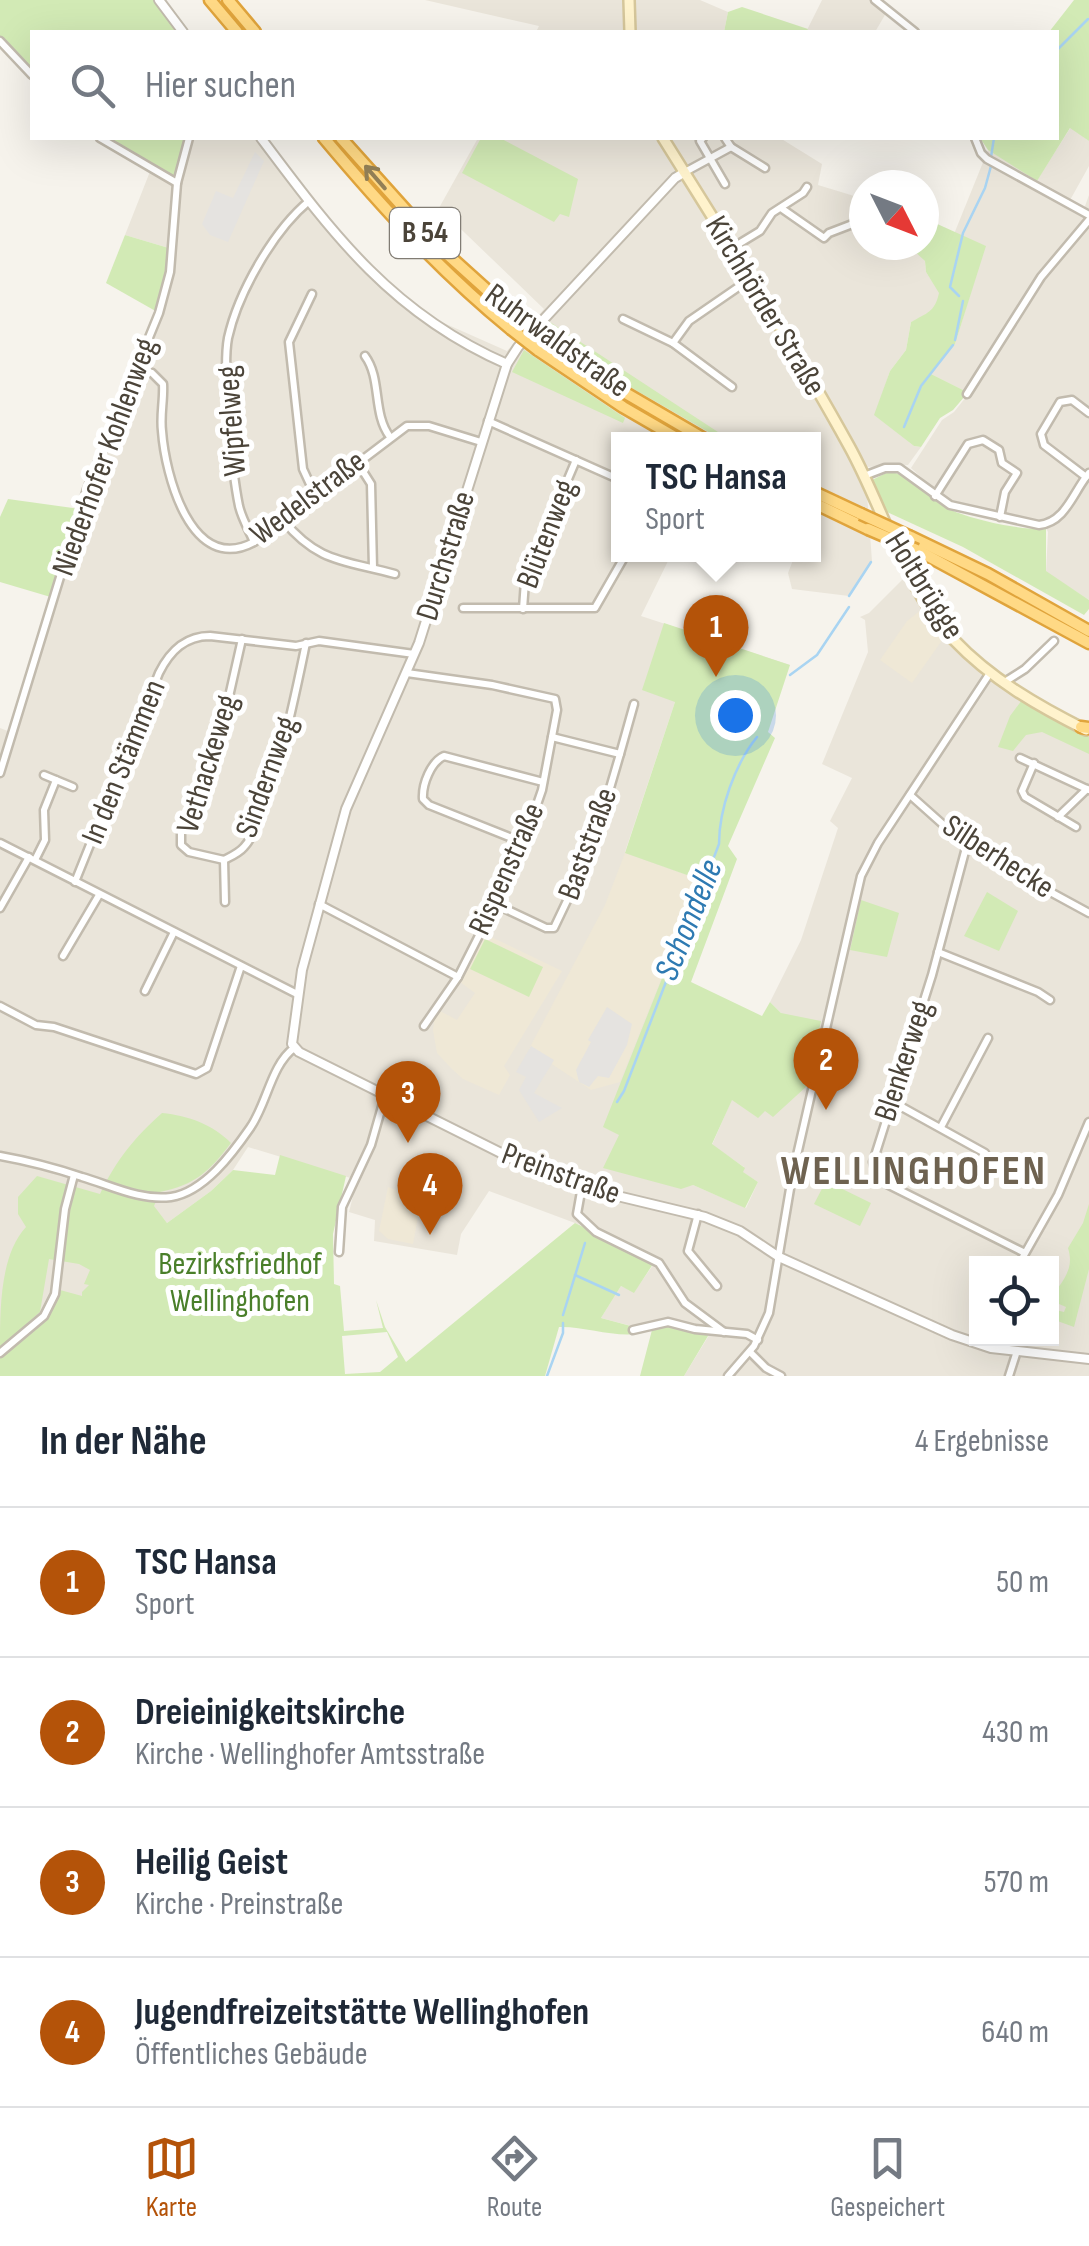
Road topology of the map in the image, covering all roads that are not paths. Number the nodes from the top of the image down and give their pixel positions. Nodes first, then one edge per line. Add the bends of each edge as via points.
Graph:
1 (159, 0) edge
2 (210, 0) edge
3 (228, 0) edge
4 (629, 0) edge
5 (874, 0) edge
6 (182, 30) edge
7 (235, 30) edge
8 (253, 30) edge
9 (630, 30) edge
10 (912, 30) edge
11 (0, 41) edge
12 (30, 73) edge
13 (103, 140) edge
14 (188, 140) edge
15 (263, 140) edge
16 (326, 140) edge
17 (343, 140) edge
18 (664, 140) edge
19 (701, 140) edge
20 (726, 140) edge
21 (977, 140) edge
22 (730, 147) junction
23 (710, 158) junction
24 (766, 168) dead end
25 (684, 172) junction
26 (177, 184) junction
27 (726, 184) dead end
28 (807, 188) dead end
29 (309, 201) junction
30 (780, 208) junction
31 (1089, 218) edge
32 (849, 225) edge
33 (730, 248) junction
34 (750, 279) junction
35 (312, 294) dead end
36 (623, 320) dead end
37 (673, 343) junction
38 (365, 356) dead end
39 (507, 364) junction
40 (138, 370) junction
41 (732, 388) dead end
42 (967, 394) dead end
43 (1089, 413) edge
44 (488, 420) junction
45 (666, 432) edge
46 (692, 432) edge
47 (390, 436) junction
48 (481, 442) junction
49 (576, 460) junction
50 (357, 462) junction
51 (1088, 475) edge
52 (611, 476) edge
53 (864, 476) junction
54 (314, 494) junction
55 (821, 495) edge
56 (935, 496) junction
57 (821, 506) edge
58 (1000, 517) junction
59 (283, 520) junction
60 (254, 542) junction
61 (621, 562) edge
62 (373, 568) junction
63 (395, 574) dead end
64 (463, 608) dead end
65 (523, 609) junction
66 (1089, 630) edge
67 (242, 639) junction
68 (1054, 642) dead end
69 (306, 643) junction
70 (1089, 643) edge
71 (414, 654) junction
72 (406, 673) junction
73 (990, 673) junction
74 (1003, 683) junction
75 (634, 704) dead end
76 (1086, 729) edge
77 (552, 737) junction
78 (620, 754) junction
79 (1020, 758) dead end
80 (1034, 763) junction
81 (0, 772) edge
82 (44, 775) dead end
83 (56, 780) junction
84 (544, 782) junction
85 (73, 787) dead end
86 (1088, 789) edge
87 (910, 795) junction
88 (1058, 817) junction
89 (1076, 827) dead end
90 (522, 842) junction
91 (0, 843) edge
92 (967, 844) junction
93 (32, 859) junction
94 (224, 860) junction
95 (75, 882) junction
96 (100, 894) junction
97 (224, 902) dead end
98 (319, 904) junction
99 (494, 904) junction
100 (0, 908) edge
101 (1089, 913) edge
102 (174, 932) junction
103 (938, 952) junction
104 (63, 956) dead end
105 (240, 966) junction
106 (458, 977) junction
107 (145, 991) dead end
108 (297, 994) junction
109 (1050, 1000) dead end
110 (0, 1006) edge
111 (424, 1026) dead end
112 (988, 1038) dead end
113 (294, 1048) junction
114 (386, 1096) junction
115 (891, 1100) junction
116 (1089, 1122) edge
117 (941, 1127) junction
118 (985, 1154) dead end
119 (0, 1156) edge
120 (74, 1174) junction
121 (582, 1186) junction
122 (698, 1214) junction
123 (339, 1252) dead end
124 (1024, 1252) junction
125 (1022, 1256) edge
126 (779, 1257) junction
127 (717, 1286) dead end
128 (633, 1330) dead end
129 (724, 1332) junction
130 (969, 1338) edge
131 (758, 1340) junction
132 (1001, 1346) edge
133 (1017, 1351) junction
134 (750, 1352) junction
135 (0, 1353) edge
136 (1089, 1359) edge
137 (728, 1376) edge
138 (781, 1376) edge
139 (1009, 1376) edge

1 - 6 street
2 - 7 highway
3 - 8 highway
4 - 9 main road
5 - 10 street
11 - 12 street
13 - 26 street
14 - 26 street, Niederhofer Kohlenweg
15 - 29 street
16 - 45 highway, Ruhrwaldstraße / B 54, bridge via 470,296 538,350
46 -> 17 highway, Ruhrwaldstraße / B 54, bridge via 519,319 438,245
18 - 25 main road, Kirchhörder Straße
19 - 23 street
20 - 22 street
21 - 31 street via 987,159
22 - 23 street
22 - 24 street
23 - 25 street
23 - 27 street
25 - 33 main road, Kirchhörder Straße
25 - 39 street, Durchstraße
26 - 40 street, Niederhofer Kohlenweg via 170,272
28 - 30 street
29 - 39 street via 391,292
29 - 60 street, Wipfelweg via 270,244 227,344 240,507
30 - 32 street via 824,238
30 - 33 street via 760,231
31 - 42 street via 1040,277
33 - 34 main road, Kirchhörder Straße
34 - 37 street via 689,322
34 - 53 main road, Kirchhörder Straße
35 - 54 street via 289,342 303,470
36 - 37 street
37 - 41 street
38 - 47 street
39 - 44 street, Durchstraße
40 - 60 street, Wedelstraße via 164,384 162,436 186,520 222,547
40 - 81 street, Niederhofer Kohlenweg via 87,489
43 - 51 street via 1072,400 1060,402 1041,434 1044,445
44 - 48 street, Durchstraße
44 - 49 street
47 - 48 street, Wedelstraße via 420,424
47 - 50 street, Wedelstraße
48 - 71 street, Durchstraße
49 - 52 street
49 - 65 street, Blütenweg via 525,582
50 - 54 street, Wedelstraße
50 - 62 street via 371,484
51 - 58 street via 1050,523
53 - 56 street via 899,468
53 - 73 main road, Holtbrügge via 935,616
54 - 59 street, Wedelstraße
55 - 66 highway, bridge
56 - 58 street
56 - 58 street via 968,444 983,440 1017,473
57 - 70 highway, bridge via 918,550
59 - 60 street, Wedelstraße
59 - 62 street via 314,551
61 - 65 street via 595,608
62 - 63 street
64 - 65 street
67 - 69 street, In den Stämmen
67 - 94 street, Vethackeweg via 222,732 181,831 189,852
67 - 95 street, In den Stämmen via 199,636 166,660
68 - 74 street
69 - 71 street, In den Stämmen
69 - 94 street, Sindernweg via 254,833
71 - 72 street, Durchstraße
72 - 77 street, Rispenstraße via 555,699
72 - 98 street, Durchstraße via 355,783
73 - 74 main road, Holtbrügge
73 - 87 street
74 - 76 main road, Holtbrügge
75 - 78 street, Baststraße
77 - 78 street, Baststraße
77 - 84 street, Rispenstraße
78 - 99 street, Baststraße via 593,846 557,926 546,928
79 - 80 street
80 - 86 street
80 - 88 street via 1025,798
82 - 83 street
83 - 85 street
83 - 93 street via 44,810 45,840
84 - 90 street, Rispenstraße
84 - 90 street via 444,756 422,790 429,805
86 - 88 street
87 - 92 street, Silberhecke
87 - 126 street via 861,876
88 - 89 street
90 - 99 street, Rispenstraße
91 - 93 street
92 - 101 street, Silberhecke
92 - 103 street, Blenkerweg
93 - 95 street
93 - 100 street
94 - 97 street, Sindernweg
95 - 96 street
96 - 102 street
96 - 104 street
98 - 106 street
98 - 108 street, Durchstraße
99 - 106 street, Rispenstraße
102 - 105 street
102 - 107 street
103 - 109 street
103 - 115 street, Blenkerweg
105 - 108 street
105 - 110 street via 202,1073 36,1025
106 - 111 street, Rispenstraße
108 - 113 street
112 - 117 street
113 - 114 street, Preinstraße
113 - 120 street via 251,1127 205,1180 173,1197 145,1196
114 - 121 street, Preinstraße via 508,1158
114 - 123 street via 342,1207
115 - 117 street
115 - 124 street, Blenkerweg via 874,1153 880,1179
116 - 124 street via 1058,1196
117 - 118 street
119 - 120 street
120 - 135 street via 55,1294 44,1316
121 - 122 street, Preinstraße
121 - 129 street via 581,1221 660,1262 685,1302
122 - 126 street, Preinstraße
122 - 127 street via 688,1251
124 - 125 street
126 - 130 street, Preinstraße
126 - 131 street via 770,1313
128 - 129 street via 668,1322
129 - 131 street
131 - 134 street
132 - 133 street, Preinstraße
133 - 136 street, Preinstraße
133 - 139 street
134 - 137 street
134 - 138 street

